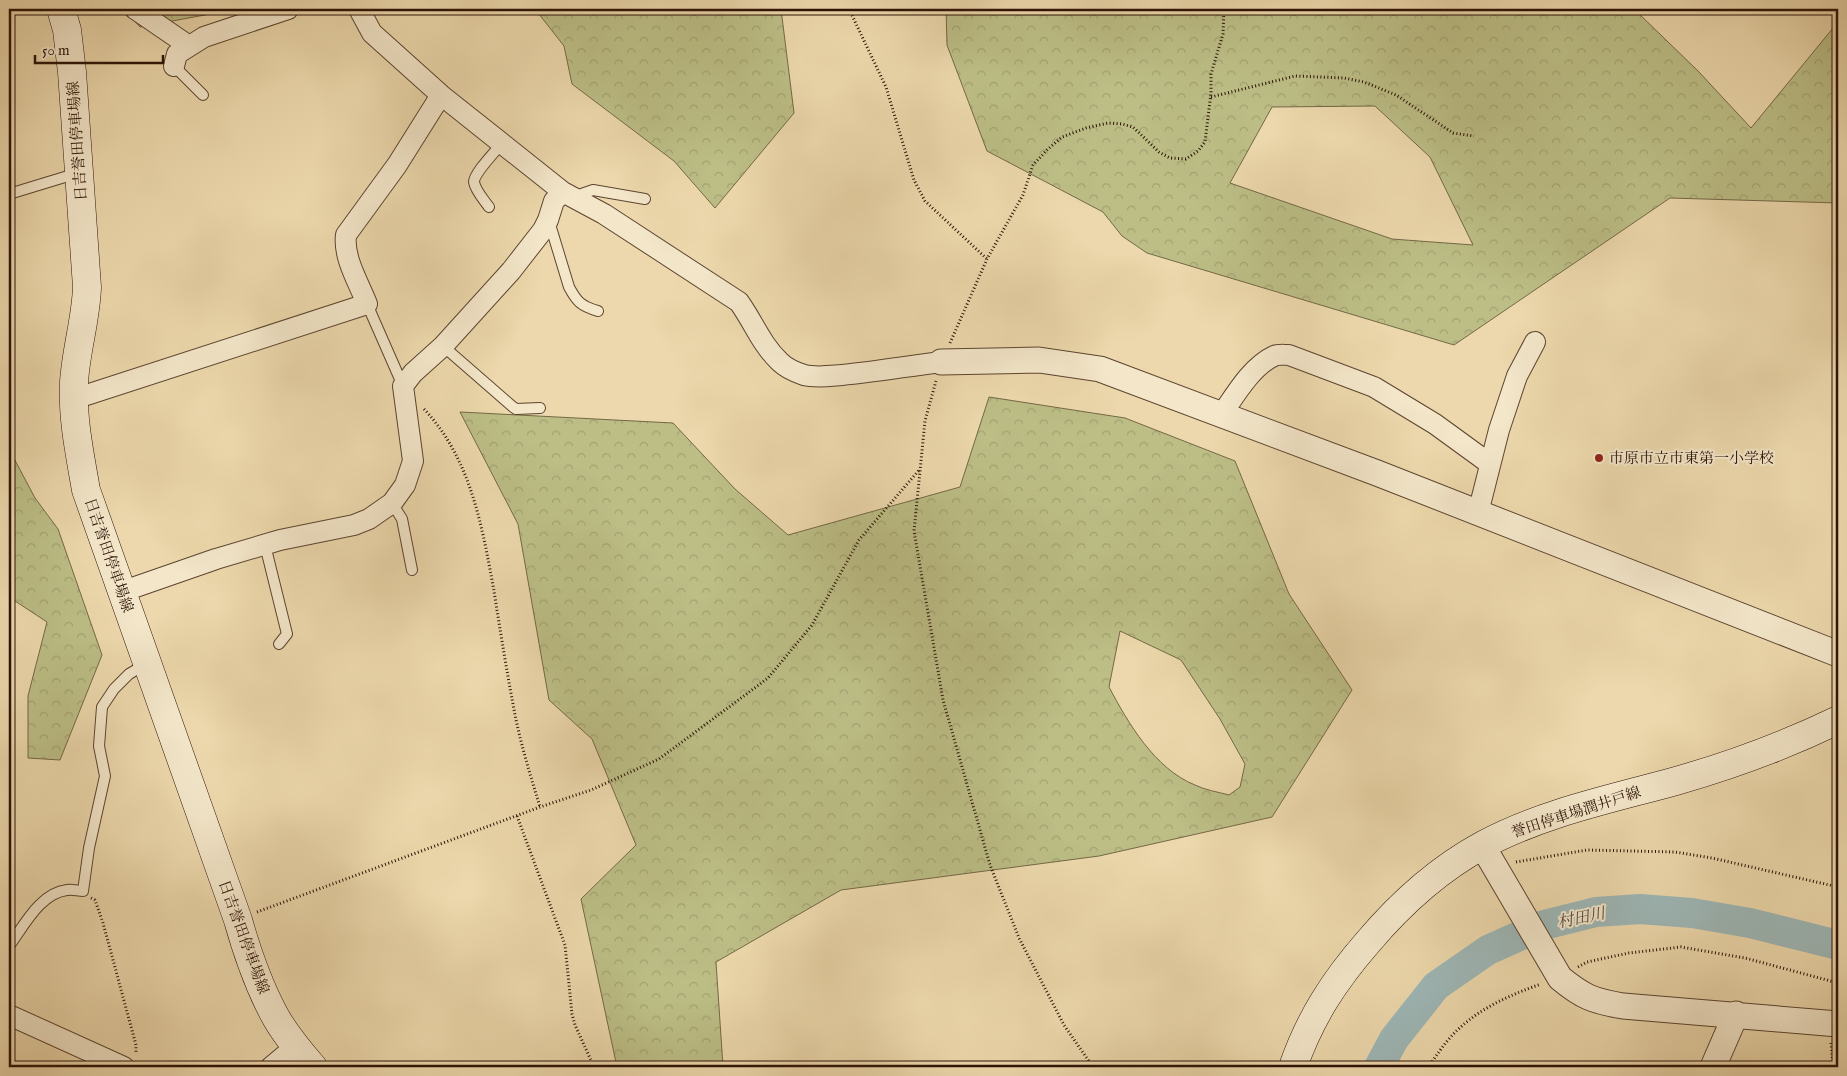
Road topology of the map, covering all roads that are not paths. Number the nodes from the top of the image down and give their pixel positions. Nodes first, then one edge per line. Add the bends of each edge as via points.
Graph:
1 (61, 9) edge
2 (135, 9) edge
3 (288, 9) edge
4 (359, 9) edge
5 (190, 46) junction
6 (174, 66) joint
7 (203, 95) dead end
8 (441, 95) junction
9 (502, 143) junction
10 (79, 173) junction
11 (9, 194) edge
12 (567, 194) junction
13 (645, 199) dead end
14 (489, 207) dead end
15 (548, 220) junction
16 (367, 304) junction
17 (598, 310) dead end
18 (1535, 342) dead end
19 (443, 346) junction
20 (941, 362) joint
21 (403, 386) junction
22 (74, 399) junction
23 (540, 408) dead end
24 (1222, 414) junction
25 (1490, 464) junction
26 (392, 502) junction
27 (1478, 513) junction
28 (264, 545) junction
29 (412, 570) dead end
30 (121, 592) junction
31 (278, 644) dead end
32 (1838, 654) edge
33 (146, 663) junction
34 (1838, 720) edge
35 (1482, 845) junction
36 (9, 946) edge
37 (1736, 1014) junction
38 (9, 1015) edge
39 (1838, 1024) edge
40 (295, 1047) junction
41 (129, 1063) edge
42 (271, 1067) edge
43 (313, 1067) edge
44 (1293, 1067) edge
45 (1713, 1067) edge

1 - 10 main road, 日吉誉田停車場線 via 72,72
2 - 5 street
3 - 5 street via 204,37
4 - 8 street via 372,33
5 - 6 street via 177,54
6 - 7 lane
8 - 9 street
8 - 16 street via 397,165 346,235 348,254
9 - 12 street
9 - 14 lane via 474,181
10 - 11 lane
10 - 22 main road, 日吉誉田停車場線 via 87,287 75,367
12 - 13 lane via 593,190
12 - 15 street via 554,200
12 - 20 street via 604,214 739,302 765,346 791,370 820,377
15 - 17 lane via 569,287 583,307
15 - 19 street via 511,271
16 - 21 lane
16 - 22 street
18 - 25 street via 1516,376
19 - 21 street
19 - 23 lane via 516,409
20 - 24 street via 1039,360 1100,369
21 - 26 street via 413,462 406,484
22 - 30 main road, 日吉誉田停車場線 via 86,490
24 - 25 street via 1242,384 1266,361 1276,355 1289,355 1374,387 1435,424
24 - 27 street
25 - 27 street
26 - 28 street via 369,519 354,525
26 - 29 lane via 402,519
27 - 32 street
28 - 30 street
28 - 31 lane via 288,634
30 - 33 main road, 日吉誉田停車場線
33 - 36 lane via 129,674 102,707 99,746 105,776 83,891 68,889 42,902
33 - 40 main road, 日吉誉田停車場線 via 246,949 274,1014
34 - 35 main road, 誉田停車場潤井戸線 via 1799,739 1723,767 1568,811
35 - 37 street via 1508,871 1560,978 1578,993 1602,1003 1623,1006
35 - 44 main road, 誉田停車場潤井戸線 via 1411,895 1348,964 1320,1007
37 - 39 street
37 - 45 street
38 - 41 street
40 - 42 street
40 - 43 main road, 日吉誉田停車場線

